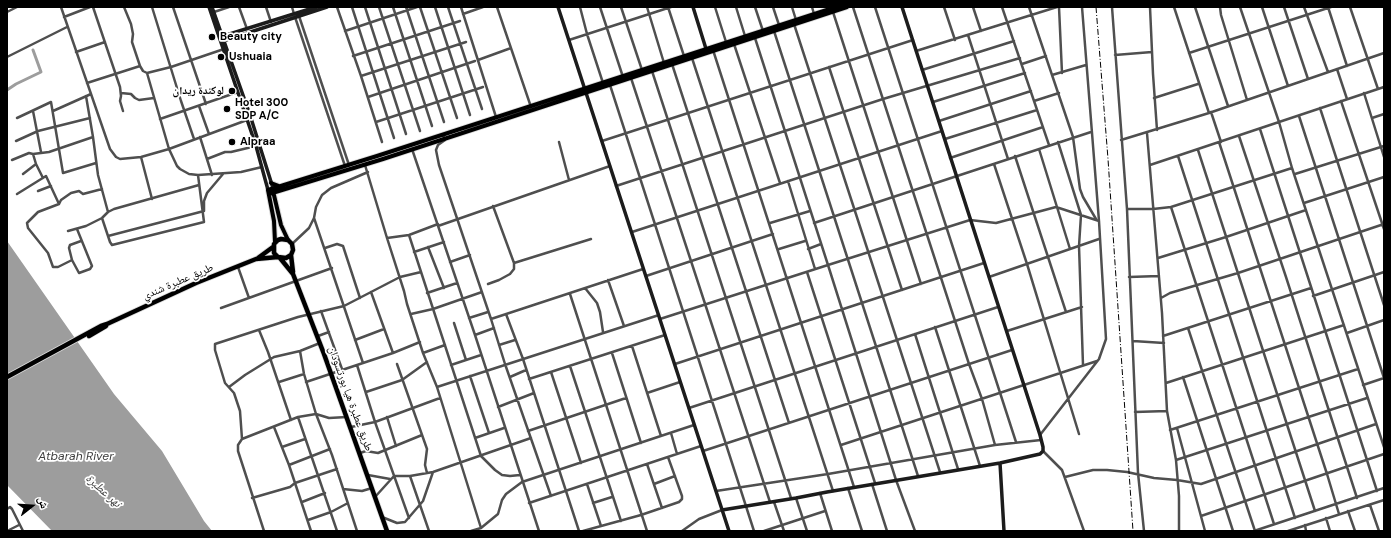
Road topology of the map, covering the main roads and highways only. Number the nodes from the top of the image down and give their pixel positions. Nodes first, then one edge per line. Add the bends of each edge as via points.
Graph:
1 (847, 7) edge
2 (833, 8) edge
3 (713, 49) junction
4 (707, 51) junction
5 (586, 91) junction
6 (443, 136) junction
7 (271, 183) road end
8 (282, 188) junction
9 (272, 192) junction
10 (288, 240) junction
11 (274, 244) junction
12 (291, 255) junction
13 (279, 258) junction
14 (256, 259) junction
15 (293, 274) junction
16 (99, 329) junction
17 (7, 377) edge
18 (7, 380) edge
19 (387, 531) edge

1 - 2 main road
2 - 3 main road
2 - 3 main road via 774,31
3 - 4 main road
4 - 5 main road
4 - 5 main road via 684,56
5 - 6 main road
5 - 6 main road
6 - 8 main road
6 - 8 main road via 412,149
7 - 8 main road
8 - 9 main road
8 - 9 main road
9 - 10 main road
9 - 11 main road
10 - 11 highway via 281,239
10 - 12 highway via 292,244
11 - 13 highway via 274,253
11 - 14 highway
12 - 13 highway
12 - 15 highway
13 - 14 highway
13 - 15 highway
14 - 16 highway, طريق عطبرة شندي
15 - 19 highway, طريق عطبرة هيا بورتسودان via 332,373
16 - 17 highway
16 - 18 highway

